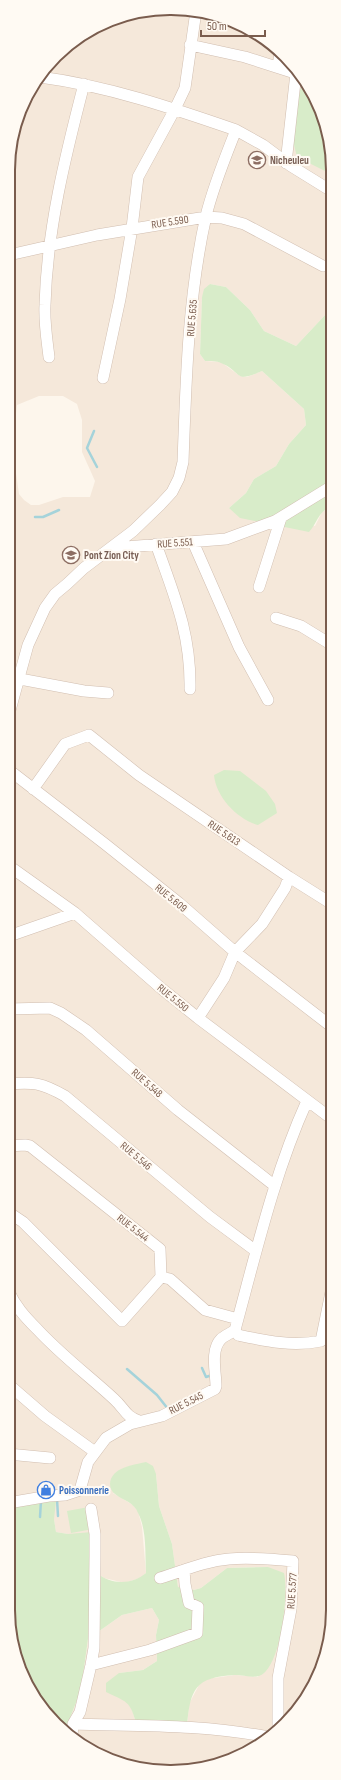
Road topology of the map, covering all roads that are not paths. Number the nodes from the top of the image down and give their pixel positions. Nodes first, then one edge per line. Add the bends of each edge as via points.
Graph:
1 (195, 17) edge
2 (190, 45) junction
3 (279, 60) edge
4 (278, 67) junction
5 (290, 71) edge
6 (45, 79) edge
7 (296, 79) edge
8 (84, 84) junction
9 (175, 109) junction
10 (236, 130) junction
11 (286, 163) junction
12 (326, 188) edge
13 (206, 216) junction
14 (132, 228) junction
15 (50, 245) junction
16 (15, 254) edge
17 (322, 266) dead end
18 (49, 357) dead end
19 (103, 378) dead end
20 (326, 490) edge
21 (281, 518) junction
22 (193, 542) junction
23 (156, 544) junction
24 (112, 548) junction
25 (260, 587) dead end
26 (276, 618) dead end
27 (326, 641) edge
28 (20, 679) junction
29 (190, 689) dead end
30 (108, 693) dead end
31 (15, 695) edge
32 (268, 700) dead end
33 (15, 775) edge
34 (33, 789) junction
35 (15, 870) edge
36 (289, 876) junction
37 (326, 900) edge
38 (75, 913) junction
39 (15, 934) edge
40 (235, 952) junction
41 (15, 1009) edge
42 (198, 1018) junction
43 (326, 1022) edge
44 (15, 1084) edge
45 (307, 1101) junction
46 (326, 1115) edge
47 (15, 1146) edge
48 (275, 1186) junction
49 (15, 1216) edge
50 (256, 1251) junction
51 (161, 1277) junction
52 (15, 1302) edge
53 (326, 1316) edge
54 (238, 1319) junction
55 (235, 1330) junction
56 (15, 1390) edge
57 (139, 1421) junction
58 (95, 1452) junction
59 (15, 1455) edge
60 (50, 1458) dead end
61 (15, 1502) edge
62 (91, 1510) dead end
63 (184, 1570) junction
64 (160, 1578) dead end
65 (91, 1665) junction
66 (278, 1721) edge
67 (73, 1724) junction
68 (73, 1730) edge
69 (261, 1736) edge

1 - 2 street
2 - 4 street
2 - 9 street via 184,88
3 - 4 street
4 - 5 street
6 - 8 street
7 - 11 street
8 - 9 street
8 - 15 street via 66,152
9 - 10 street
9 - 14 street via 138,177
10 - 11 street
10 - 13 street, RUE 5.635
11 - 12 street
13 - 14 street, RUE 5.590
13 - 17 street, RUE 5.590 via 244,224
13 - 24 street, RUE 5.635 via 192,314 183,462 179,478 172,492 160,505
14 - 15 street, RUE 5.590
14 - 19 street
15 - 16 street, RUE 5.590
15 - 18 street via 44,307
20 - 21 street, RUE 5.551
21 - 22 street, RUE 5.551 via 226,539
21 - 25 street
22 - 23 street, RUE 5.551
22 - 32 street via 239,647
23 - 24 street, RUE 5.551
23 - 29 street via 178,604 186,637 190,660
24 - 28 street via 84,568 52,598 33,632
26 - 27 street via 301,626
28 - 30 street
28 - 31 street
33 - 34 street, RUE 5.609
34 - 36 street, RUE 5.613 via 65,744 89,735 139,775
34 - 40 street, RUE 5.609 via 179,903
35 - 38 street, RUE 5.550
36 - 37 street
36 - 40 street via 285,888 262,924
38 - 39 street
38 - 42 street, RUE 5.550
40 - 42 street via 224,978
40 - 43 street, RUE 5.609
41 - 48 street, RUE 5.548 via 50,1008 70,1019 178,1110
42 - 45 street, RUE 5.550
44 - 50 street, RUE 5.546 via 46,1085 65,1096 210,1217
45 - 46 street, RUE 5.550
45 - 48 street
47 - 51 street, RUE 5.544 via 30,1146 160,1250
48 - 50 street
49 - 51 street via 24,1222 122,1321
50 - 54 street
51 - 54 street via 170,1278 205,1310
52 - 57 street via 20,1311 58,1351 116,1401 124,1412
53 - 55 street via 321,1341 305,1345 271,1342 238,1335
54 - 55 street
55 - 57 street, RUE 5.545 via 221,1339 216,1350 215,1389 162,1416
56 - 58 street via 45,1416
57 - 58 street, RUE 5.545 via 106,1438
58 - 61 street, RUE 5.545 via 88,1462 80,1490 65,1495
59 - 60 street
62 - 65 street via 95,1534 96,1600
63 - 64 street, RUE 5.577
63 - 65 street via 189,1603 198,1607 197,1633 150,1650
63 - 66 street, RUE 5.577 via 228,1559 293,1561 291,1609 278,1678
65 - 67 street via 80,1712
67 - 68 street
67 - 69 street via 147,1726

